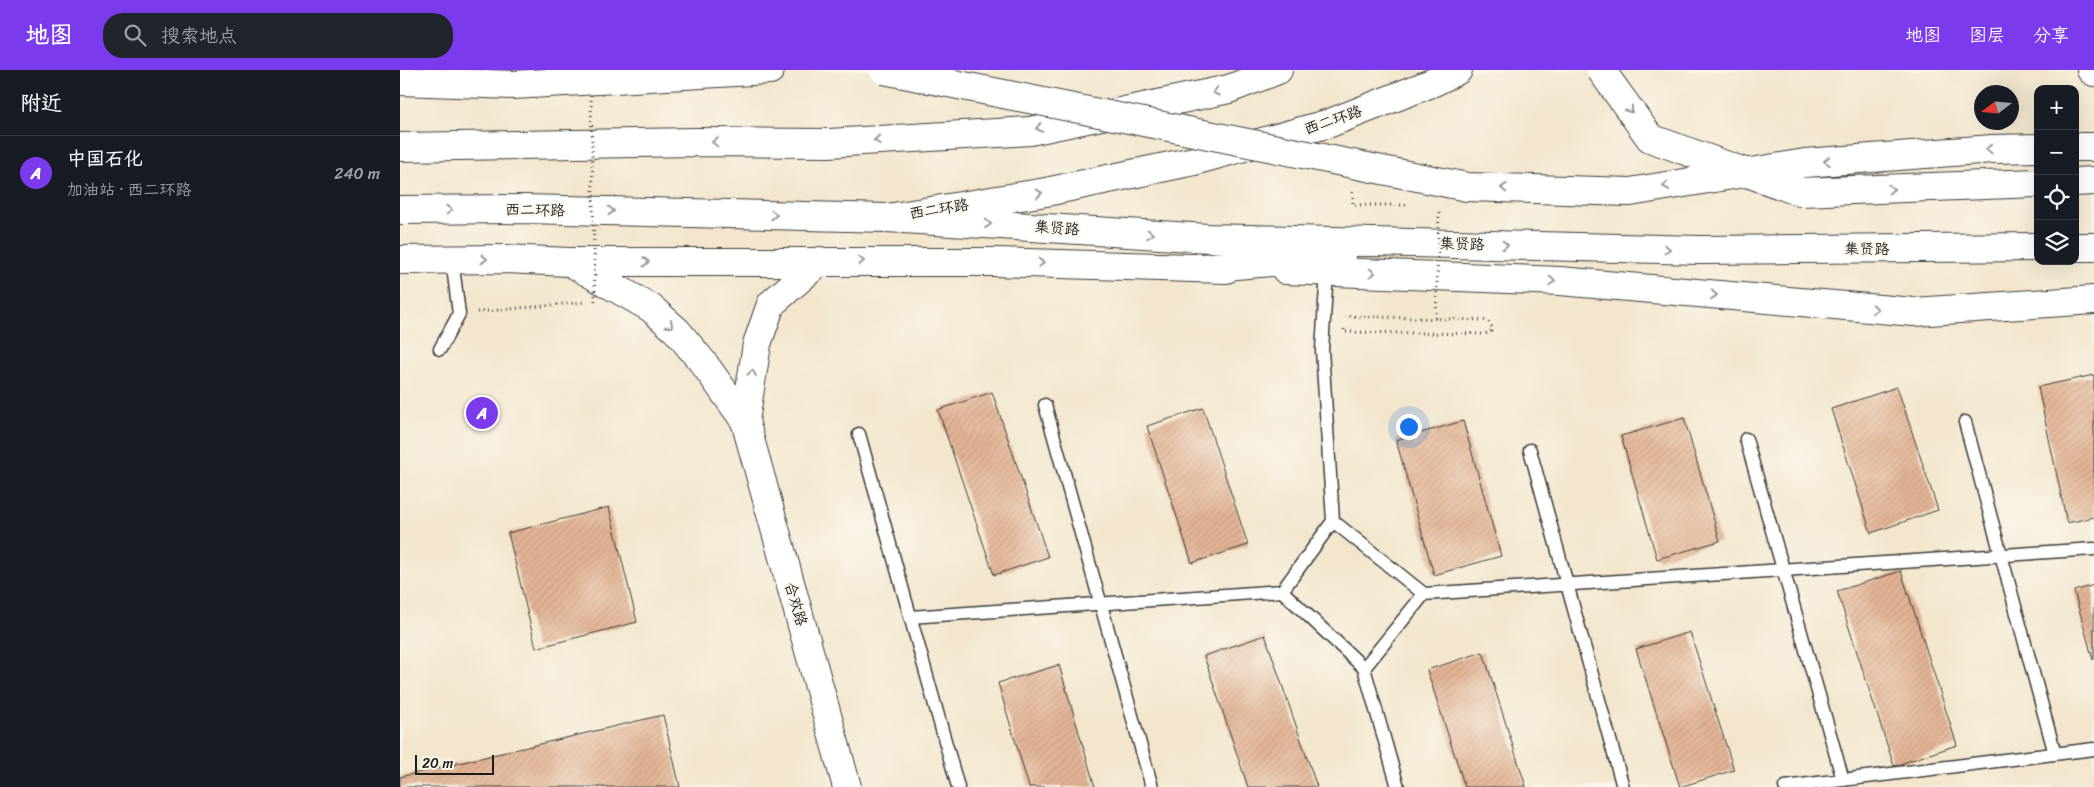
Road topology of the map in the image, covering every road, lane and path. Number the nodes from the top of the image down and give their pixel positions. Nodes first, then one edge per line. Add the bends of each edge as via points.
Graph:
1 (770, 70) edge
2 (884, 70) edge
3 (1278, 70) edge
4 (1458, 70) edge
5 (1602, 70) edge
6 (400, 81) edge
7 (591, 95) dead end
8 (2094, 147) edge
9 (400, 148) edge
10 (2034, 148) edge
11 (2079, 148) edge
12 (2094, 181) edge
13 (2079, 182) edge
14 (2034, 183) edge
15 (1354, 185) dead end
16 (1410, 205) dead end
17 (1439, 205) dead end
18 (400, 210) edge
19 (887, 218) junction
20 (1470, 244) junction
21 (2034, 247) edge
22 (2079, 247) edge
23 (2094, 247) edge
24 (452, 258) junction
25 (400, 260) edge
26 (820, 261) junction
27 (569, 262) junction
28 (1201, 268) junction
29 (1336, 271) junction
30 (2094, 300) edge
31 (459, 314) junction
32 (1345, 316) junction
33 (1436, 318) junction
34 (440, 349) dead end
35 (1045, 405) dead end
36 (745, 421) junction
37 (1965, 422) dead end
38 (859, 434) dead end
39 (1746, 439) dead end
40 (1530, 450) dead end
41 (1333, 521) junction
42 (2094, 549) edge
43 (2001, 555) junction
44 (1783, 569) junction
45 (1568, 584) junction
46 (1282, 591) junction
47 (1424, 594) junction
48 (1101, 604) junction
49 (910, 617) junction
50 (1364, 668) junction
51 (2094, 749) edge
52 (2055, 754) junction
53 (1843, 780) junction
54 (847, 787) edge
55 (958, 787) edge
56 (1152, 787) edge
57 (1398, 787) edge
58 (1623, 787) edge
59 (1785, 787) edge

1 - 6 main road via 513,85
10 -> 2 main road, bridge via 1805,163 1630,192 1467,186
3 -> 9 main road via 1229,89 1030,130 829,143 694,142
19 -> 4 main road, 西二环路 via 1046,192 1194,161 1330,122
5 -> 14 main road, bridge via 1650,138 1800,192
7 - 31 path, bridge via 596,301
8 - 11 main road
12 - 13 main road
15 - 16 path via 1353,205
17 - 33 path, bridge
18 -> 19 main road, 西二环路 via 525,209
19 -> 20 main road, 集贤路 via 1208,238
20 -> 21 main road, 集贤路 via 1700,250
20 - 28 main road
22 - 23 main road
24 - 25 main road
24 -> 27 main road
24 - 31 lane
27 -> 26 main road
26 -> 28 main road
36 -> 26 main road via 757,344 771,304
27 -> 36 main road via 651,308 677,331 706,365
28 - 29 main road
29 -> 30 main road via 1560,282 1914,312
29 - 32 path
29 - 41 lane via 1322,350
31 - 34 lane
32 - 33 path
32 - 33 path via 1344,332 1485,334 1491,331 1488,321
35 - 48 lane
36 - 54 main road, 合欢路
37 - 43 lane
38 - 49 lane
39 - 44 lane
40 - 45 lane
41 - 46 lane
41 - 47 lane
42 - 43 lane
43 - 44 lane
43 - 52 lane
44 - 45 lane
44 - 53 lane
45 - 47 lane
45 - 58 lane
46 - 48 lane
46 - 50 lane
47 - 50 lane
48 - 49 lane
48 - 56 lane
49 - 55 lane
50 - 57 lane
51 - 52 lane
52 - 53 lane
53 - 59 lane

